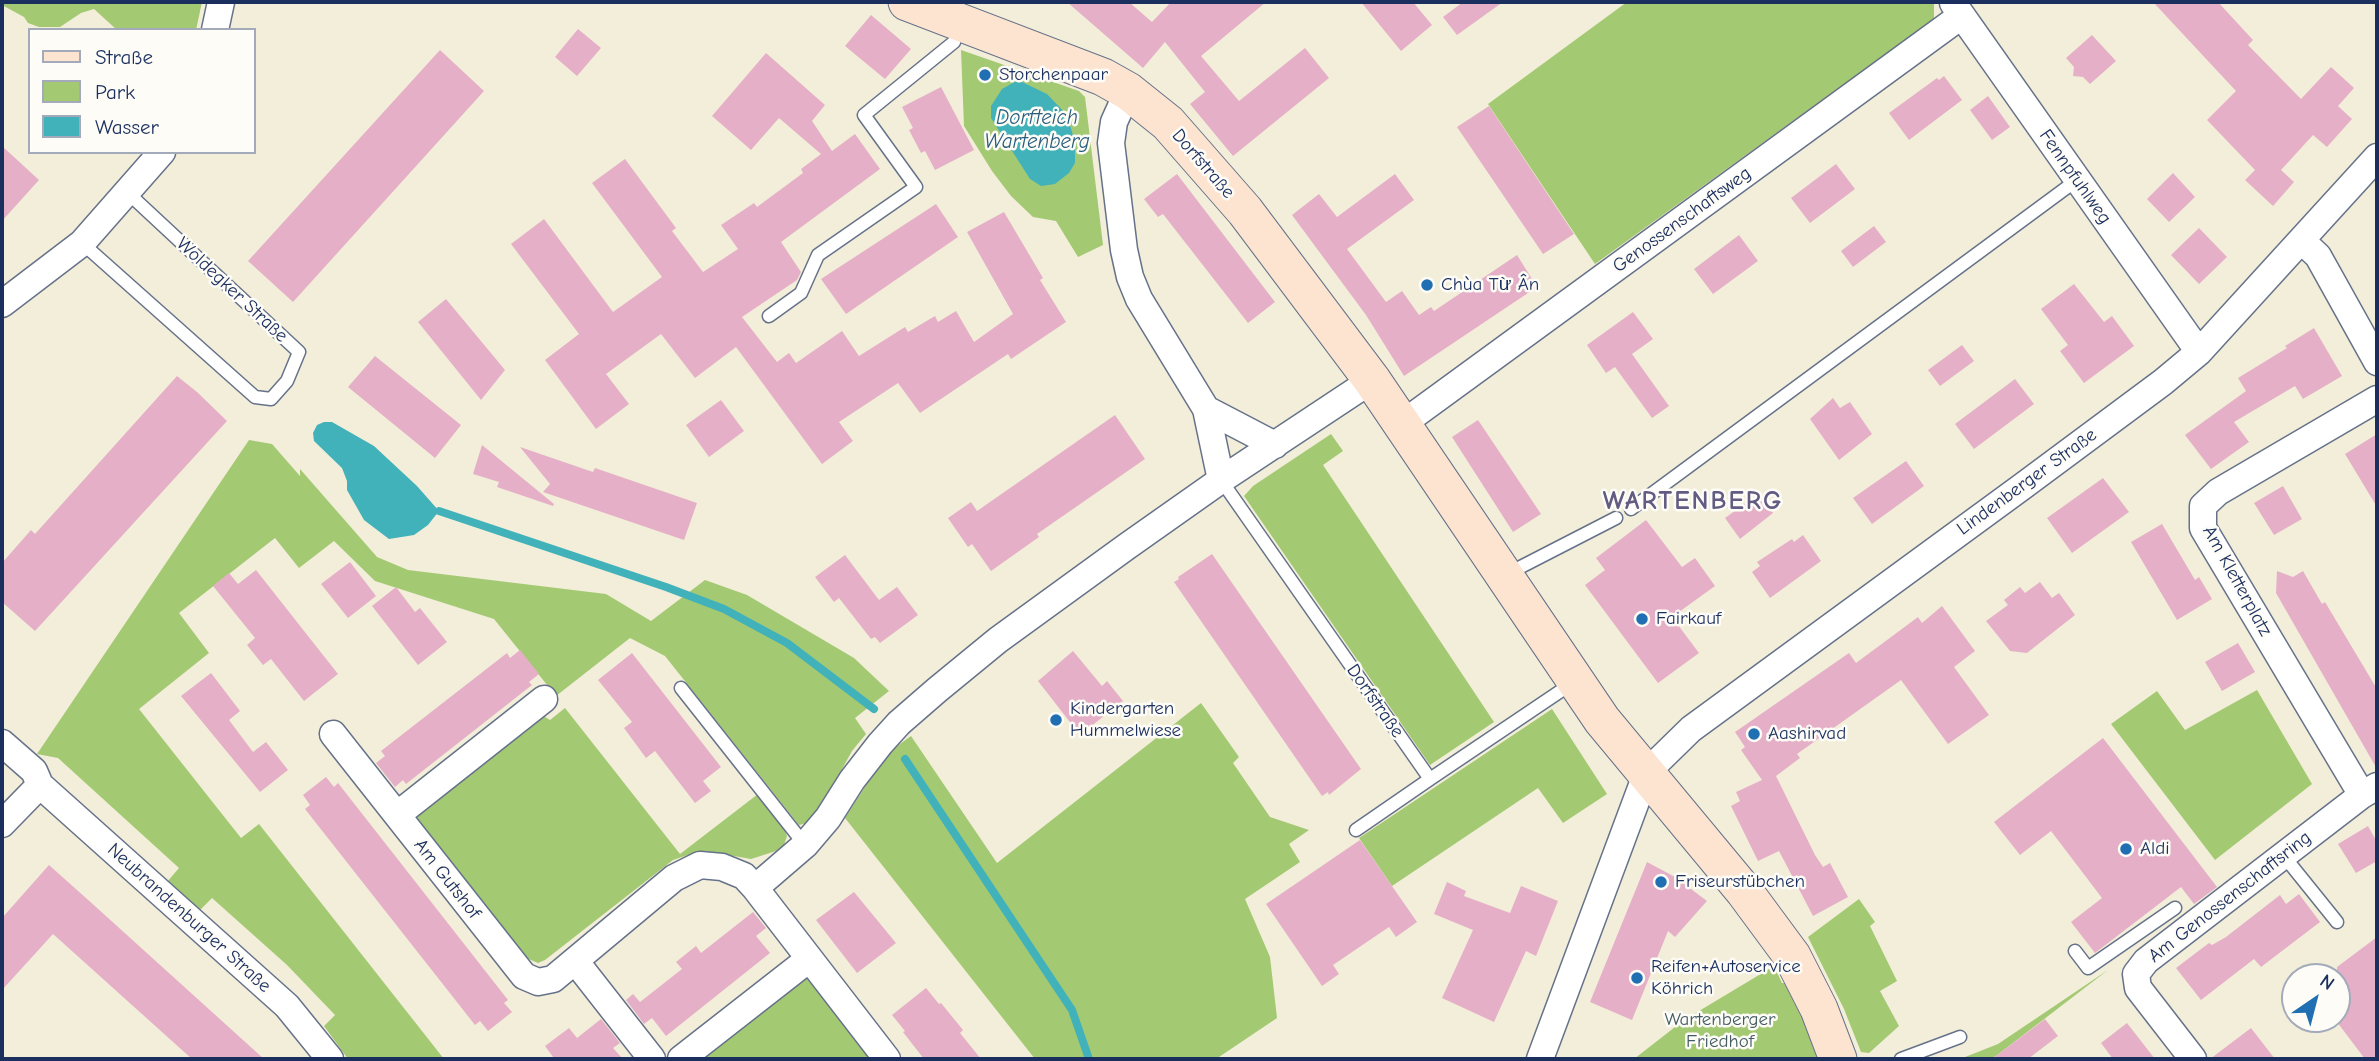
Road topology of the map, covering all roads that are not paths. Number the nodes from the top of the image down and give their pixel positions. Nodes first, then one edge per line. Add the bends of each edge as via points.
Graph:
1 (221, 2) edge
2 (907, 2) edge
3 (1956, 9) edge
4 (960, 23) junction
5 (215, 28) edge
6 (1128, 91) junction
7 (160, 154) edge
8 (2377, 157) edge
9 (2077, 180) junction
10 (128, 193) junction
11 (2302, 241) junction
12 (82, 243) junction
13 (2, 304) edge
14 (769, 316) dead end
15 (2199, 352) junction
16 (2377, 362) edge
17 (1372, 380) junction
18 (2377, 399) edge
19 (1206, 409) junction
20 (1402, 424) junction
21 (1275, 445) junction
22 (1221, 480) junction
23 (1631, 509) dead end
24 (1616, 518) dead end
25 (1503, 576) junction
26 (1574, 682) junction
27 (681, 688) dead end
28 (544, 699) dead end
29 (334, 734) dead end
30 (2, 743) edge
31 (1647, 772) junction
32 (1430, 779) junction
33 (40, 785) junction
34 (2370, 791) edge
35 (397, 815) junction
36 (2, 824) edge
37 (1356, 830) dead end
38 (804, 845) junction
39 (2284, 855) junction
40 (755, 888) junction
41 (2175, 908) dead end
42 (2337, 922) dead end
43 (2074, 951) dead end
44 (809, 959) junction
45 (576, 962) junction
46 (1961, 1037) dead end
47 (330, 1059) edge
48 (652, 1059) edge
49 (681, 1059) edge
50 (887, 1059) edge
51 (1540, 1059) edge
52 (1838, 1059) edge
53 (1901, 1059) edge
54 (2193, 1059) edge

1 - 5 street
2 - 4 main road, Dorfstraße
3 - 9 street, Fennpfuhlweg
3 - 20 street, Genossenschaftsweg
4 - 6 main road, Dorfstraße via 1103,77
4 - 14 lane via 954,42 864,115 916,187 818,255 801,293
6 - 17 main road, Dorfstraße via 1168,123 1245,211
6 - 19 street, Dorfstraße via 1114,122 1111,143 1124,250 1139,299
7 - 10 street
8 - 11 street, Lindenberger Straße
9 - 15 street, Fennpfuhlweg
9 - 23 lane
10 - 12 street
10 - 12 lane, Woldegker Straße via 299,352 287,381 271,399 255,397
11 - 15 street, Lindenberger Straße
11 - 16 street via 2318,256
12 - 13 street
15 - 31 street, Lindenberger Straße via 1691,729
17 - 20 main road, Dorfstraße
17 - 21 street
18 - 34 street, Am Kletterplatz via 2218,492 2203,506 2203,528
19 - 21 street
19 - 22 street, Dorfstraße
20 - 25 main road, Dorfstraße
21 - 22 street
22 - 32 lane, Dorfstraße
22 - 38 street via 1019,625 899,723
24 - 25 lane
25 - 26 main road, Dorfstraße
26 - 31 main road, Dorfstraße
26 - 32 lane
27 - 38 lane
28 - 35 street
29 - 35 street, Am Gutshof
30 - 33 street, Neubrandenburger Straße via 34,771
31 - 51 street
31 - 52 main road, Dorfstraße via 1792,956
32 - 37 lane
33 - 36 street
33 - 47 street, Neubrandenburger Straße via 287,1006
34 - 39 street, Am Genossenschaftsring
35 - 45 street, Am Gutshof via 524,976 537,982 553,979
38 - 40 street
39 - 42 lane
39 - 54 street, Am Genossenschaftsring via 2146,961 2136,974 2138,988
40 - 44 street, Am Gutshof
40 - 45 street, Am Gutshof via 744,876 700,865 674,878
41 - 43 lane via 2088,968
44 - 49 street
44 - 50 street, Am Gutshof
45 - 48 street
46 - 53 lane

